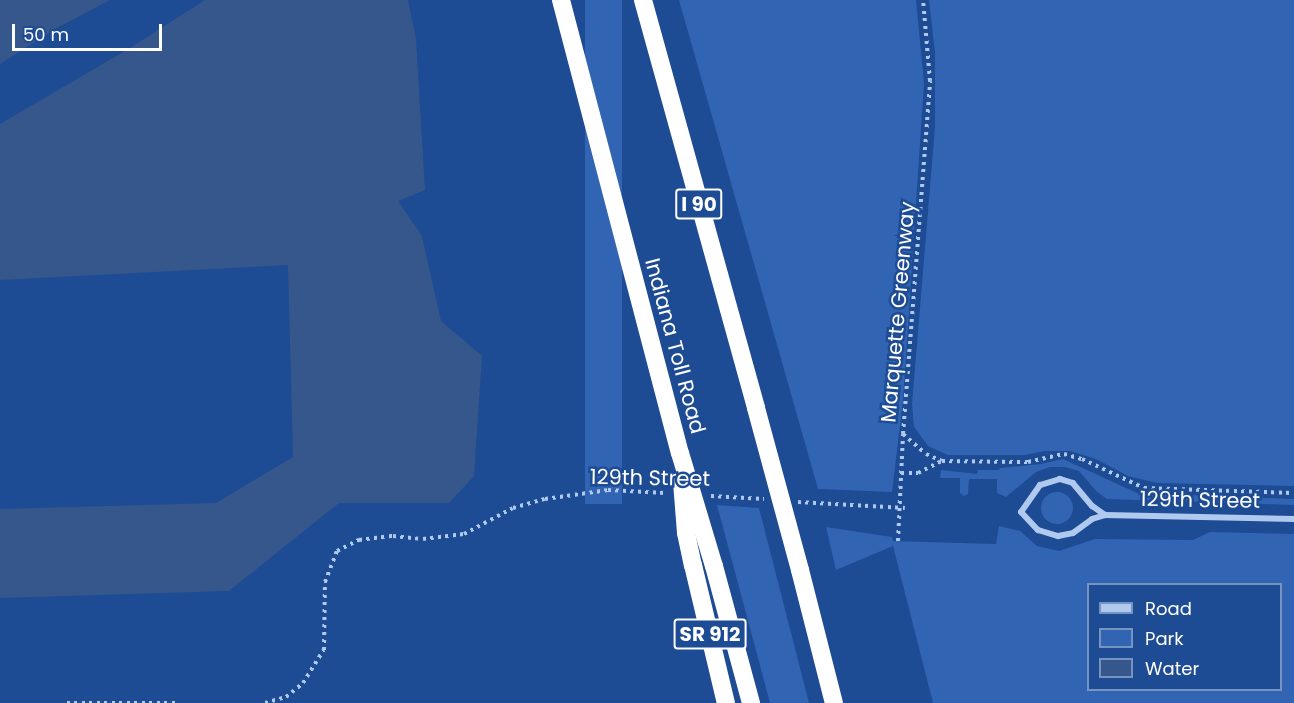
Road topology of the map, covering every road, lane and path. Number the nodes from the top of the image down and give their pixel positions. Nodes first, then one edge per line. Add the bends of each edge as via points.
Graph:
1 (561, 0) edge
2 (643, 0) edge
3 (923, 0) edge
4 (903, 434) junction
5 (680, 453) junction
6 (942, 462) junction
7 (901, 472) junction
8 (666, 493) dead end
9 (1294, 493) edge
10 (701, 495) dead end
11 (771, 500) dead end
12 (795, 501) dead end
13 (899, 508) junction
14 (905, 508) dead end
15 (1105, 515) junction
16 (1294, 519) edge
17 (898, 541) dead end
18 (67, 703) edge
19 (177, 703) edge
20 (265, 703) edge
21 (726, 703) edge
22 (751, 703) edge
23 (834, 703) edge

1 - 5 highway, Indiana Toll Road
2 - 23 highway, I 90, bridge
3 - 4 path, Marquette Greenway via 930,81
4 - 6 path, Marquette Greenway
4 - 7 path
5 - 21 highway, SR 912, bridge via 686,533
5 - 22 highway, Indiana Toll Road, bridge
6 - 7 path via 918,473
6 - 9 path via 1028,462 1064,454 1144,488
7 - 13 path
8 - 20 path, 129th Street via 608,490 545,499 513,508 464,534 359,540 337,551 325,582 324,650 303,683 285,698
10 - 11 path, 129th Street
12 - 13 path
13 - 14 path
13 - 17 path
15 - 15 street, 129th Street via 1073,483 1060,479 1040,484 1021,512 1038,530 1058,536 1073,533
15 - 16 street, 129th Street
18 - 19 path

